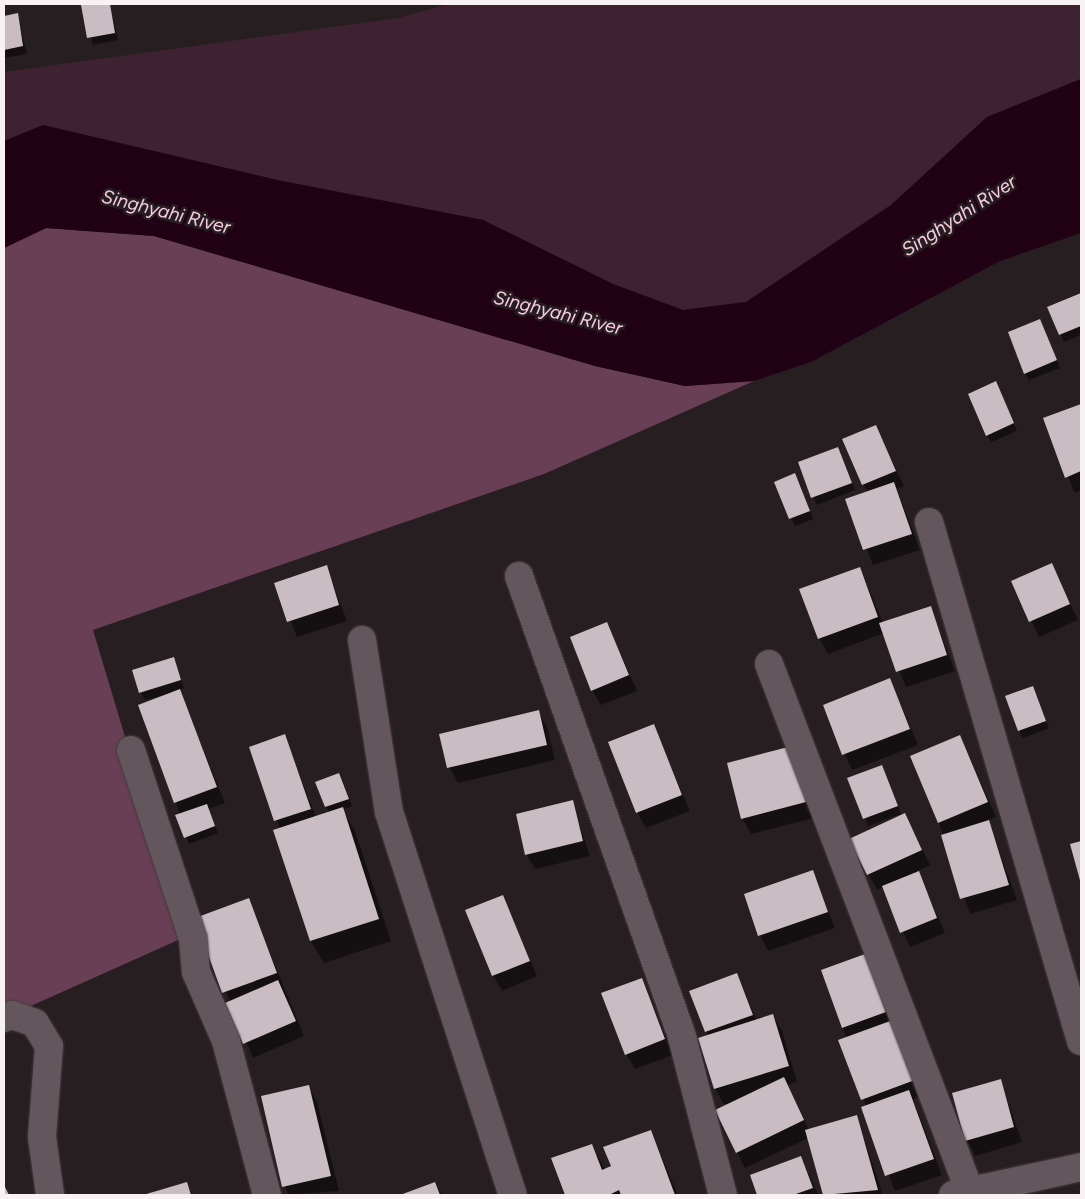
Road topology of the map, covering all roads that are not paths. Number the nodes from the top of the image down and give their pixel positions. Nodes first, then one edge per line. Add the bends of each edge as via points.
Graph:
1 (929, 522) dead end
2 (519, 576) dead end
3 (362, 640) dead end
4 (769, 664) dead end
5 (131, 750) dead end
6 (4, 1018) edge
7 (1081, 1041) edge
8 (1081, 1167) edge
9 (961, 1193) edge
10 (50, 1195) edge
11 (267, 1195) edge
12 (513, 1195) edge
13 (723, 1195) edge

1 - 7 street
2 - 13 street via 682,1037
3 - 12 street via 389,812
4 - 9 street
5 - 11 street via 194,939 196,972 226,1041
6 - 10 street via 12,1015 35,1023 49,1046 42,1137
8 - 9 street

